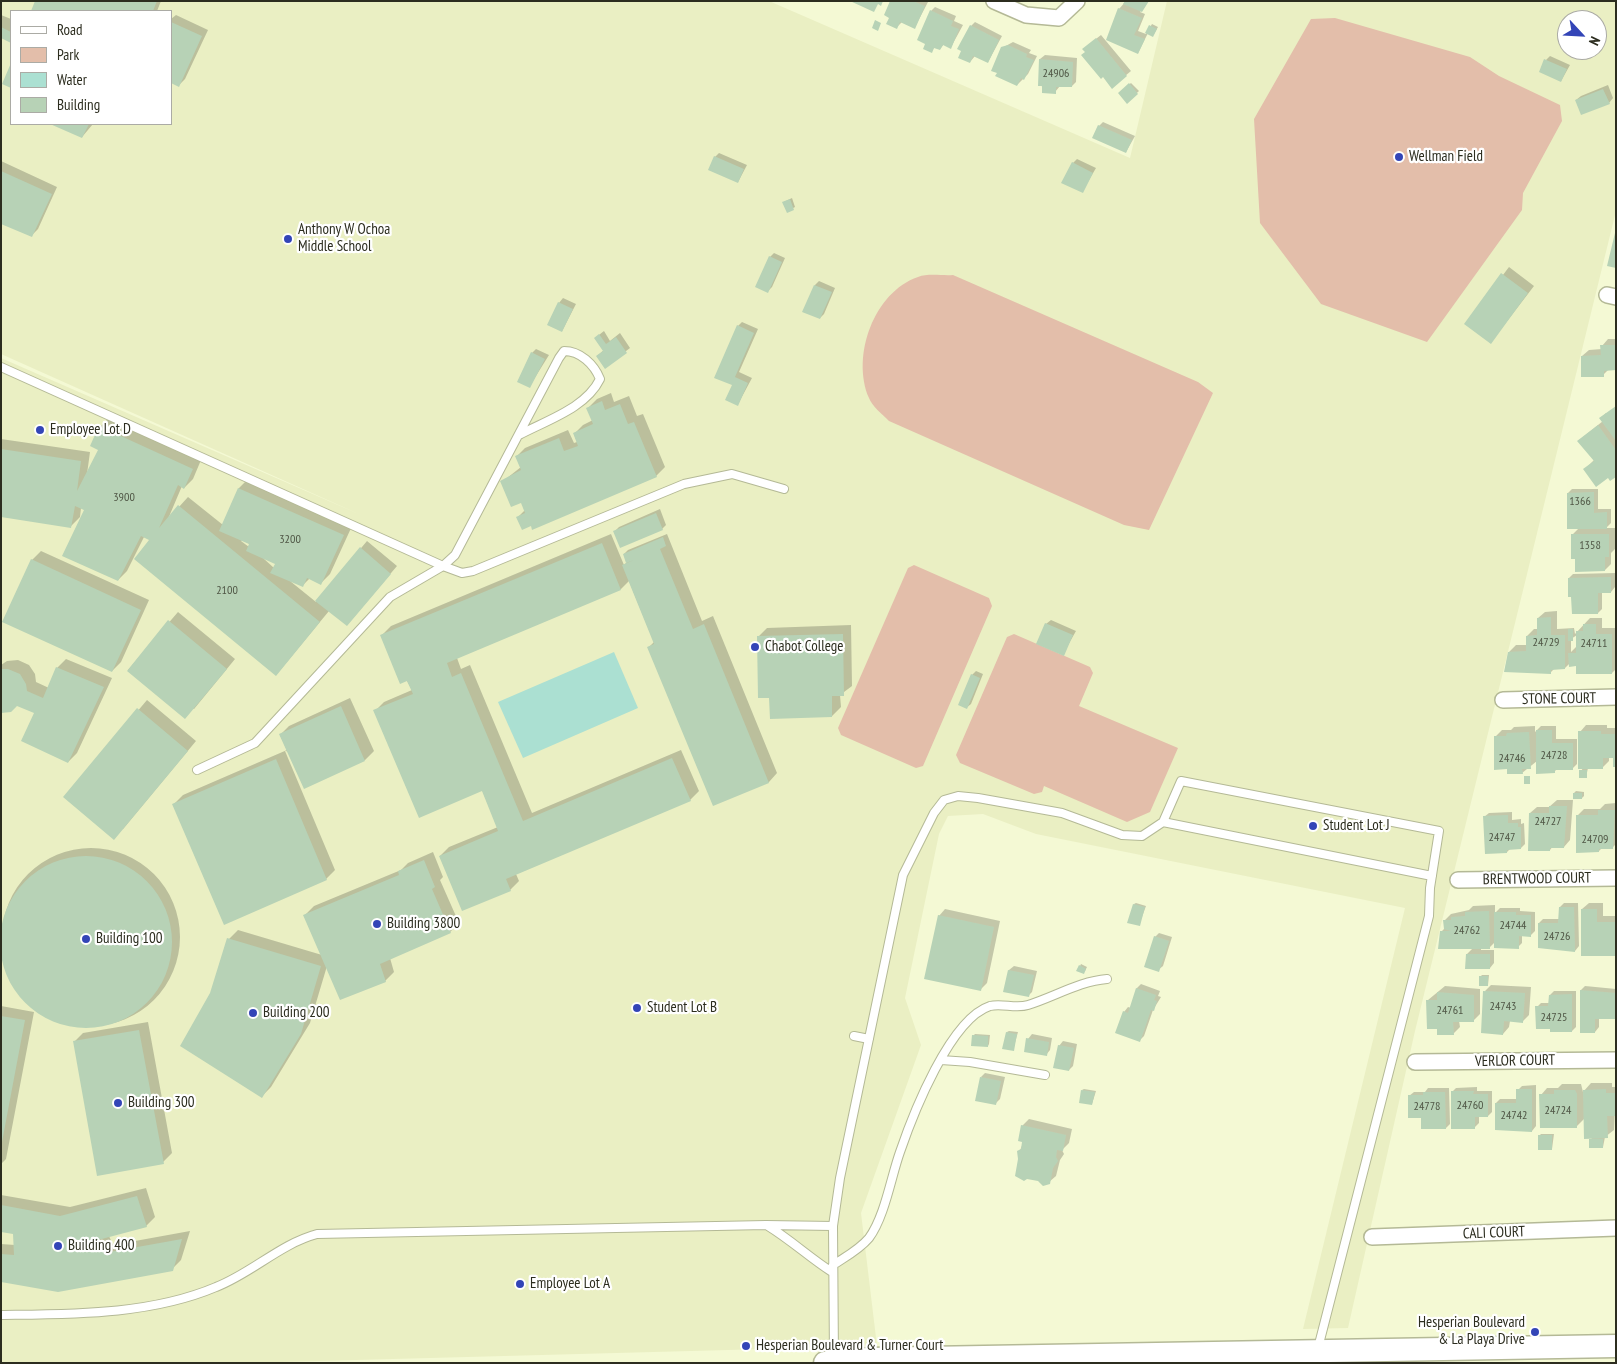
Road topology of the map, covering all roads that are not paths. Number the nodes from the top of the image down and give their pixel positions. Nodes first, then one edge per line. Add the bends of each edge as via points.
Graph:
1 (994, 1) edge
2 (1077, 1) edge
3 (1, 367) edge
4 (519, 435) junction
5 (784, 489) dead end
6 (443, 566) junction
7 (1616, 697) edge
8 (1503, 700) dead end
9 (197, 770) dead end
10 (1163, 822) junction
11 (1432, 876) junction
12 (1616, 878) edge
13 (1458, 880) dead end
14 (1107, 979) dead end
15 (854, 1036) dead end
16 (869, 1039) junction
17 (941, 1060) junction
18 (1616, 1060) edge
19 (1415, 1062) dead end
20 (1045, 1074) dead end
21 (766, 1225) junction
22 (833, 1226) junction
23 (1616, 1228) edge
24 (1372, 1237) dead end
25 (832, 1268) junction
26 (1, 1315) edge
27 (1616, 1346) edge
28 (1317, 1351) junction
29 (834, 1362) edge
30 (825, 1363) edge

1 - 2 street via 1026,15 1059,18
3 - 6 lane
4 - 4 lane via 564,351 579,354 600,379 595,390 586,400
4 - 6 lane via 455,555
5 - 6 lane via 732,474 684,484 473,571 462,572
6 - 9 lane via 390,597 255,743
7 - 8 street, STONE COURT
10 - 11 lane
10 - 11 lane via 1181,781 1316,806 1439,831
10 - 16 lane via 1142,836 1122,835 1062,813 958,796 944,800 934,813 904,875
11 - 28 lane via 1429,916
12 - 13 street, BRENTWOOD COURT
14 - 17 lane via 1092,980 1026,1006 991,1006 972,1017 955,1036
15 - 16 lane
16 - 22 lane
17 - 20 lane
17 - 25 lane via 928,1080 869,1238
18 - 19 street, VERLOR COURT
21 - 22 lane
21 - 25 lane via 815,1261
21 - 26 lane via 317,1234 303,1238 217,1287 169,1302 56,1315
22 - 25 lane
23 - 24 street, CALI COURT
25 - 29 lane
27 - 28 main road
28 - 29 main road
29 - 30 main road

